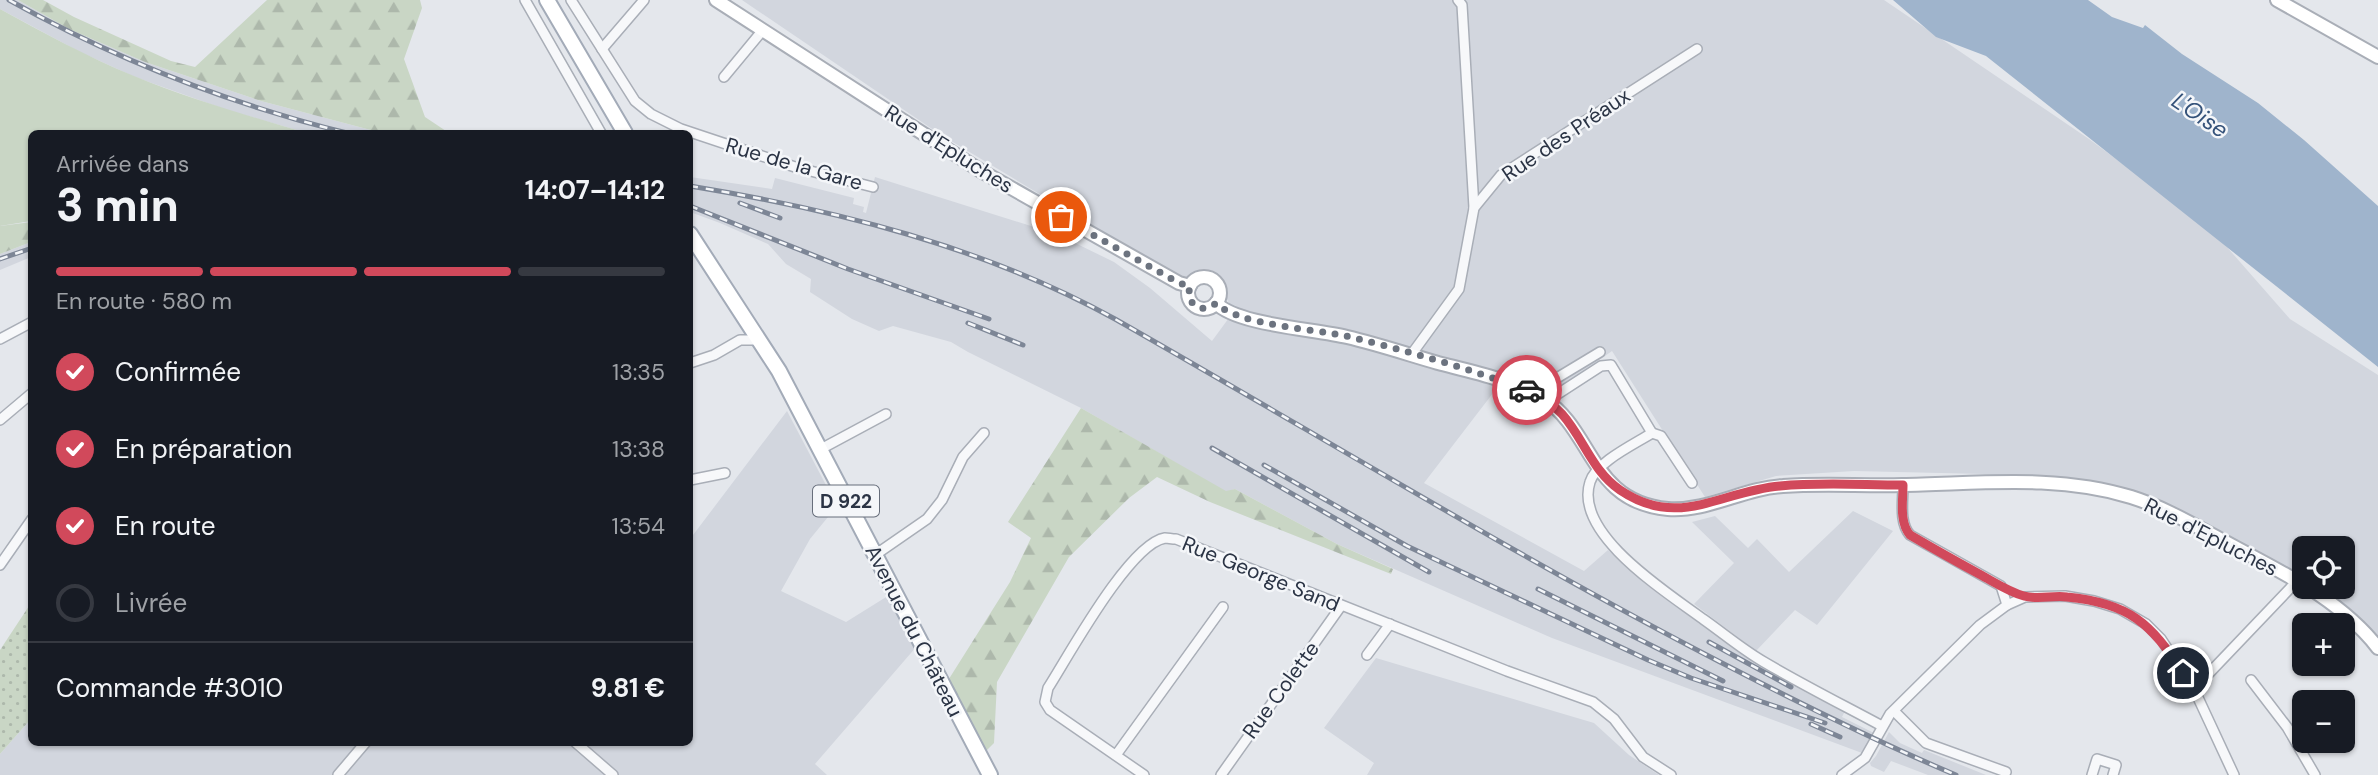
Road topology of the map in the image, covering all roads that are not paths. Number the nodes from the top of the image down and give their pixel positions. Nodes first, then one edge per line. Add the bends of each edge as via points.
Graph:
1 (525, 0) edge
2 (547, 0) edge
3 (571, 0) edge
4 (644, 0) edge
5 (716, 0) edge
6 (1458, 0) edge
7 (2277, 0) edge
8 (762, 31) junction
9 (602, 49) junction
10 (1697, 49) dead end
11 (2378, 57) edge
12 (724, 77) dead end
13 (599, 130) edge
14 (623, 130) edge
15 (684, 130) edge
16 (693, 133) edge
17 (873, 187) dead end
18 (1474, 208) junction
19 (693, 238) edge
20 (1190, 286) junction
21 (1216, 303) junction
22 (748, 320) junction
23 (28, 324) edge
24 (0, 339) edge
25 (740, 340) junction
26 (761, 342) junction
27 (1600, 352) dead end
28 (1411, 355) junction
29 (693, 362) edge
30 (1532, 393) junction
31 (28, 396) edge
32 (1547, 401) junction
33 (886, 414) dead end
34 (0, 420) edge
35 (984, 433) dead end
36 (1652, 433) junction
37 (819, 450) junction
38 (1597, 468) junction
39 (725, 473) dead end
40 (693, 479) edge
41 (1692, 483) dead end
42 (1903, 485) junction
43 (28, 524) edge
44 (3, 554) edge
45 (875, 555) junction
46 (0, 565) edge
47 (2292, 578) edge
48 (2001, 586) junction
49 (2292, 595) edge
50 (2025, 597) junction
51 (2326, 599) edge
52 (2007, 605) junction
53 (1341, 606) junction
54 (1223, 607) dead end
55 (1390, 624) junction
56 (2378, 648) edge
57 (1367, 655) dead end
58 (2251, 680) dead end
59 (2194, 689) junction
60 (1894, 711) junction
61 (1882, 726) junction
62 (363, 746) edge
63 (580, 746) edge
64 (1116, 755) junction
65 (2006, 772) dead end
66 (338, 775) edge
67 (613, 775) edge
68 (990, 775) edge
69 (1144, 775) edge
70 (1222, 775) edge
71 (1671, 775) edge
72 (1842, 775) edge
73 (2092, 775) edge
74 (2114, 775) edge
75 (2234, 775) edge
76 (2315, 775) edge

1 - 13 street
2 - 14 main road
3 - 9 street, Rue de la Gare
4 - 9 street
5 - 8 street, Rue d'Epluches
6 - 18 street via 1462,5
7 - 11 street
8 - 12 street
8 - 20 street, Rue d'Epluches via 981,171
9 - 15 street, Rue de la Gare via 635,101
10 - 18 street, Rue des Préaux via 1511,168
16 - 17 street, Rue de la Gare
18 - 28 street, Rue des Préaux via 1459,289
19 - 22 main road, Avenue du Château / D 922
20 - 21 street via 1188,297 1194,306 1203,309
20 - 21 street via 1202,278 1212,280 1219,288
21 - 28 street, Rue d'Epluches via 1240,316
22 - 25 street
22 - 26 main road, Avenue du Château / D 922
23 - 24 street
25 - 26 street
25 - 29 street
26 - 37 main road, Avenue du Château / D 922
27 - 30 street
28 - 30 street, Rue d'Epluches
30 - 32 street, Rue d'Epluches
31 - 34 street
32 - 36 street via 1601,366 1611,365
32 - 38 street, Rue d'Epluches via 1562,414
33 - 37 street
35 - 45 street via 963,457 927,519
36 - 38 street
36 - 41 street via 1661,436
37 - 45 main road, Avenue du Château / D 922
38 - 42 street, Rue d'Epluches via 1623,492 1666,509 1703,506 1778,486
38 - 61 street via 1588,501 1617,552 1762,661
39 - 40 street
42 - 47 street, Rue d'Epluches via 2058,483 2128,496 2161,507
42 - 48 street via 1905,530
43 - 44 street
44 - 46 street
45 - 68 main road, Avenue du Château / D 922
48 - 50 street
48 - 52 street
49 - 59 street
50 - 52 street
50 - 59 street via 2065,596 2120,609 2161,639
51 - 56 street, Rue d'Epluches
52 - 60 street via 1980,625
53 - 55 street, Rue George Sand
53 - 64 street, Rue George Sand via 1176,539 1154,543 1117,578 1048,688 1045,702
53 - 70 street, Rue Colette
54 - 64 street
55 - 57 street
55 - 71 street, Rue George Sand via 1593,702 1614,719 1643,758
58 - 76 street via 2287,727
59 - 75 street
60 - 61 street
60 - 65 street via 1926,743
61 - 72 street via 1866,758
62 - 66 street
63 - 67 street
64 - 69 street, Rue George Sand
73 - 74 street via 2098,759 2116,765

